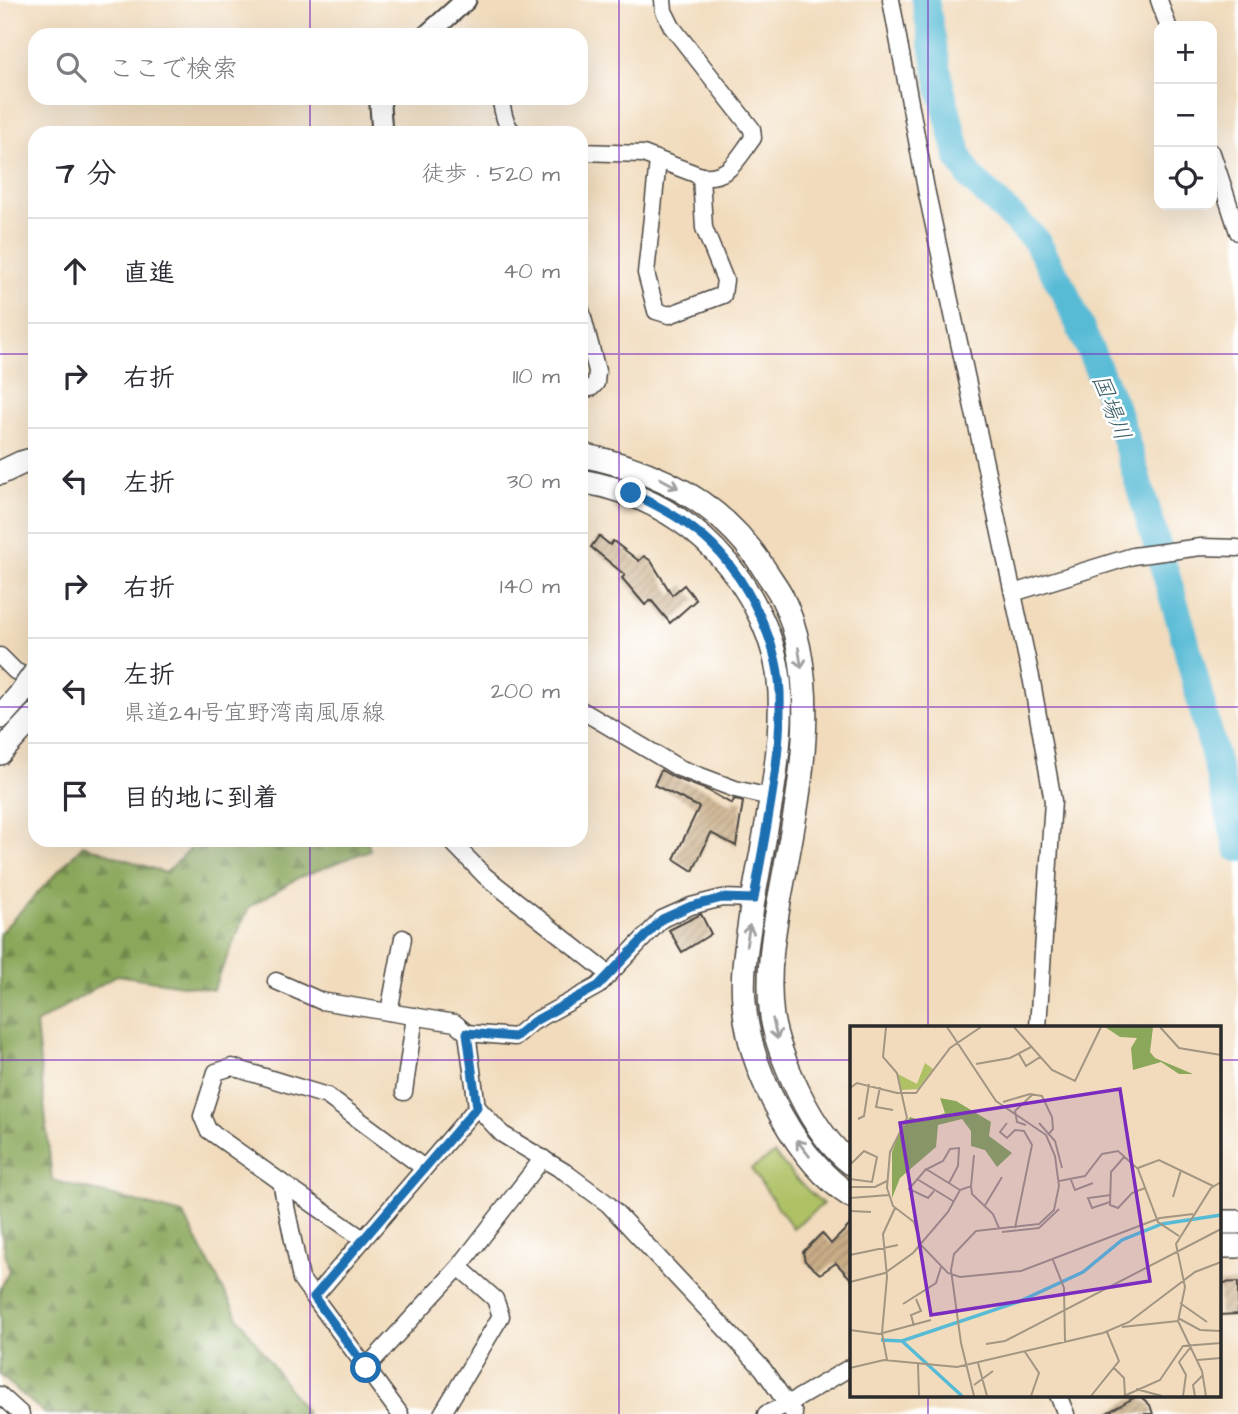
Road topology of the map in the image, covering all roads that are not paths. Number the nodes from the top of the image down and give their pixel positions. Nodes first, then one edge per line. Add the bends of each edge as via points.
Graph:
1 (466, 0) edge
2 (663, 0) edge
3 (891, 0) edge
4 (1159, 0) edge
5 (1166, 21) edge
6 (437, 28) edge
7 (380, 105) edge
8 (502, 105) edge
9 (381, 126) edge
10 (509, 126) edge
11 (588, 152) edge
12 (658, 161) junction
13 (1217, 168) edge
14 (701, 176) junction
15 (1238, 232) edge
16 (588, 337) edge
17 (588, 389) edge
18 (588, 456) edge
19 (28, 462) edge
20 (0, 473) edge
21 (588, 483) edge
22 (1238, 548) edge
23 (1013, 593) junction
24 (0, 656) edge
25 (27, 689) edge
26 (588, 714) edge
27 (0, 717) edge
28 (28, 723) edge
29 (0, 753) edge
30 (770, 797) junction
31 (457, 847) edge
32 (754, 899) junction
33 (402, 937) dead end
34 (609, 974) junction
35 (276, 981) dead end
36 (389, 1012) junction
37 (415, 1016) junction
38 (1038, 1026) edge
39 (467, 1033) junction
40 (404, 1092) dead end
41 (477, 1107) junction
42 (544, 1158) junction
43 (850, 1162) edge
44 (424, 1168) junction
45 (281, 1182) junction
46 (850, 1195) edge
47 (1220, 1222) edge
48 (1238, 1222) edge
49 (363, 1240) junction
50 (1220, 1246) edge
51 (1238, 1246) edge
52 (459, 1268) junction
53 (314, 1297) junction
54 (366, 1368) junction
55 (850, 1368) edge
56 (0, 1395) edge
57 (1058, 1396) edge
58 (791, 1409) edge
59 (21, 1414) edge
60 (400, 1414) edge
61 (442, 1414) edge
62 (766, 1414) edge
63 (1066, 1414) edge

1 - 6 street
2 - 14 street via 672,27 752,129 752,138 728,170 720,176
3 - 23 street via 926,190
4 - 5 street
7 - 9 street
8 - 10 street
11 - 12 street via 643,154
12 - 14 street
12 - 14 street via 646,273 656,311 669,314 723,295 725,280 704,228
13 - 15 street
16 - 17 street via 597,371 596,383
18 -> 43 main road via 665,480 704,503 734,529 781,595 798,644 805,736 800,793 771,957 772,1015 787,1068 802,1098 819,1129
19 - 20 main road
21 - 30 main road via 631,493 697,532 732,567 753,603 772,646 780,690
22 - 23 street via 1200,547 1133,555
23 - 38 street via 1053,802
24 - 25 street
25 - 27 main road
26 - 30 street via 679,768
28 - 29 main road
30 - 32 main road
31 - 34 street via 485,876
32 - 34 street via 722,898 662,919
46 -> 32 main road via 814,1162 789,1130 767,1091 752,1048 744,1002
33 - 36 street
34 - 39 street via 598,986 515,1037
35 - 36 street via 321,1001
36 - 37 street
37 - 39 street via 455,1023
37 - 40 street
39 - 41 street
41 - 42 street via 502,1134
41 - 44 street
42 - 52 street
42 - 58 street via 608,1204 764,1369
44 - 45 street via 327,1096 232,1067 216,1072 202,1116 208,1130
44 - 49 street
45 - 49 street
45 - 53 street via 301,1279
47 - 48 main road
49 - 53 street
50 - 51 main road
52 - 54 street
52 - 61 street via 495,1299 500,1316
53 - 54 street
54 - 60 street
55 - 58 street
56 - 59 street
57 - 63 street
58 - 62 street

